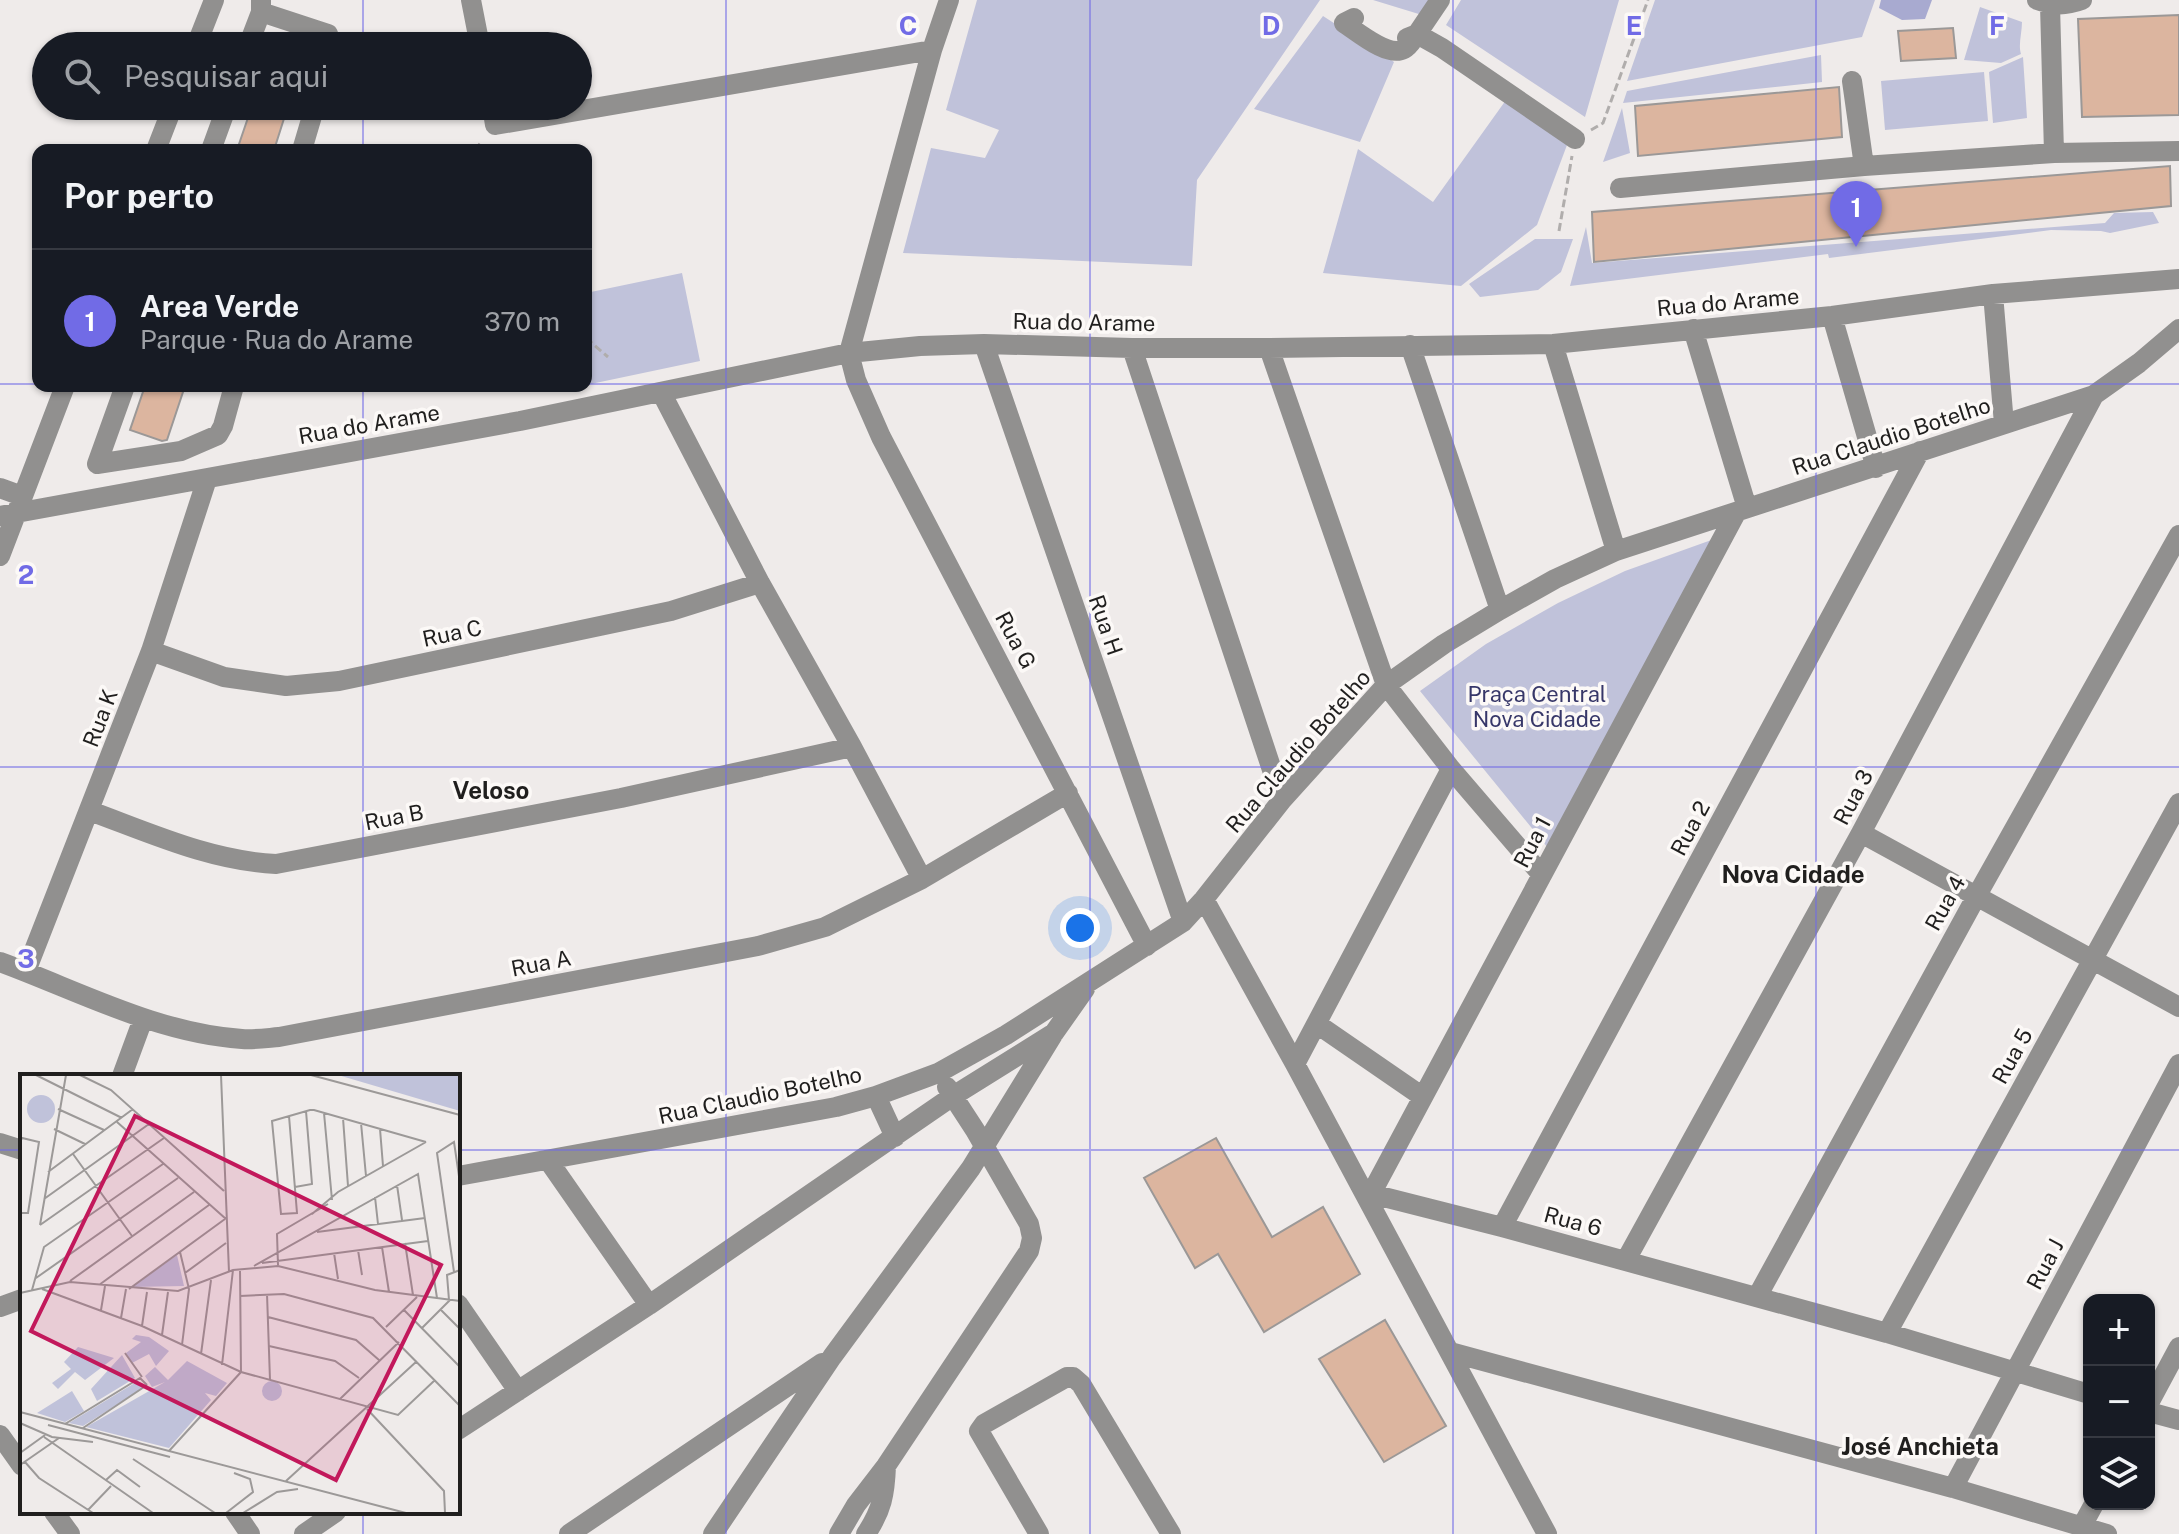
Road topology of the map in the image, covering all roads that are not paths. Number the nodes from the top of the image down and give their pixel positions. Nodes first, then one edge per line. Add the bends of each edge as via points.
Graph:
1 (214, 0) edge
2 (471, 0) edge
3 (949, 0) edge
4 (1440, 0) edge
5 (2082, 0) edge
6 (2043, 3) edge
7 (261, 6) edge
8 (1352, 9) edge
9 (201, 32) edge
10 (253, 32) edge
11 (323, 32) edge
12 (477, 32) edge
13 (1417, 34) junction
14 (932, 50) junction
15 (1852, 81) dead end
16 (592, 108) edge
17 (168, 120) edge
18 (222, 120) edge
19 (311, 120) edge
20 (494, 120) edge
21 (524, 120) edge
22 (1575, 139) road end
23 (158, 144) edge
24 (213, 144) edge
25 (304, 144) edge
26 (2179, 151) edge
27 (2054, 153) junction
28 (1864, 166) junction
29 (1620, 188) dead end
30 (2179, 279) edge
31 (1993, 294) junction
32 (1832, 316) junction
33 (1693, 329) junction
34 (2179, 329) edge
35 (984, 344) junction
36 (1553, 344) junction
37 (1410, 345) junction
38 (1132, 348) junction
39 (1269, 348) junction
40 (849, 353) junction
41 (62, 392) edge
42 (123, 392) edge
43 (232, 392) edge
44 (661, 392) junction
45 (2094, 395) junction
46 (2004, 424) junction
47 (1920, 451) junction
48 (1876, 468) junction
49 (207, 479) junction
50 (0, 488) edge
51 (13, 508) edge
52 (1741, 510) junction
53 (2179, 535) edge
54 (1616, 551) junction
55 (0, 556) edge
56 (760, 583) junction
57 (1500, 610) junction
58 (151, 651) junction
59 (1386, 685) junction
60 (852, 747) junction
61 (1451, 769) junction
62 (1068, 793) junction
63 (1282, 800) junction
64 (2179, 803) edge
65 (90, 811) junction
66 (1861, 833) junction
67 (1542, 875) junction
68 (922, 879) junction
69 (1976, 897) junction
70 (1204, 899) junction
71 (1183, 922) junction
72 (1147, 946) junction
73 (2092, 959) junction
74 (0, 962) edge
75 (26, 971) junction
76 (1089, 983) junction
77 (2179, 1007) edge
78 (143, 1019) junction
79 (1317, 1024) junction
80 (1054, 1033) junction
81 (1295, 1064) junction
82 (2179, 1064) edge
83 (938, 1073) junction
84 (123, 1074) edge
85 (876, 1096) junction
86 (953, 1096) junction
87 (1423, 1097) junction
88 (895, 1137) junction
89 (0, 1143) edge
90 (985, 1147) junction
91 (20, 1149) edge
92 (548, 1160) junction
93 (460, 1176) edge
94 (1368, 1193) junction
95 (1502, 1227) junction
96 (1626, 1260) junction
97 (1757, 1297) junction
98 (20, 1300) edge
99 (649, 1305) junction
100 (0, 1307) edge
101 (460, 1307) edge
102 (1887, 1333) junction
103 (2179, 1347) edge
104 (1450, 1352) junction
105 (832, 1357) junction
106 (2014, 1372) junction
107 (518, 1391) junction
108 (2083, 1392) edge
109 (2155, 1392) edge
110 (2155, 1414) edge
111 (2179, 1420) edge
112 (460, 1429) edge
113 (0, 1435) edge
114 (20, 1463) edge
115 (886, 1466) junction
116 (1953, 1488) junction
117 (2091, 1510) edge
118 (55, 1514) edge
119 (236, 1514) edge
120 (333, 1514) edge
121 (2082, 1526) junction
122 (70, 1534) edge
123 (250, 1534) edge
124 (304, 1534) edge
125 (569, 1534) edge
126 (713, 1534) edge
127 (839, 1534) edge
128 (866, 1534) edge
129 (1039, 1534) edge
130 (1171, 1534) edge
131 (1547, 1534) edge
132 (2107, 1534) edge

1 - 9 street
2 - 12 street
3 - 14 street
4 - 13 street
5 - 6 street
6 - 27 street
7 - 10 street
7 - 11 street
8 - 13 street via 1396,39
13 - 22 street
14 - 16 street
14 - 40 street
15 - 28 street
17 - 23 street
18 - 24 street
19 - 25 street
20 - 21 street via 495,125
26 - 27 street
27 - 28 street
28 - 29 street
30 - 31 street, Rua do Arame
31 - 32 street, Rua do Arame
31 - 46 street
32 - 33 street, Rua do Arame
32 - 48 street
33 - 36 street, Rua do Arame
33 - 52 street
34 - 45 street, Rua Claudio Botelho
35 - 38 street, Rua do Arame
35 - 40 street, Rua do Arame
35 - 71 street, Rua H
36 - 37 street, Rua do Arame
36 - 54 street
37 - 39 street, Rua do Arame
37 - 57 street
38 - 39 street, Rua do Arame
38 - 63 street
39 - 59 street
40 - 44 street, Rua do Arame
40 - 62 street, Rua G via 881,437
41 - 51 street
42 - 43 street via 97,464 181,451 218,435
44 - 49 street, Rua do Arame
44 - 56 street
45 - 46 street, Rua Claudio Botelho
45 - 66 street, Rua 3
46 - 47 street, Rua Claudio Botelho
47 - 48 street, Rua Claudio Botelho
47 - 95 street, Rua 2
48 - 52 street, Rua Claudio Botelho
49 - 51 street, Rua do Arame
49 - 58 street, Rua K
50 - 51 street
51 - 55 street
52 - 54 street, Rua Claudio Botelho
52 - 67 street, Rua 1
53 - 69 street, Rua 4
54 - 57 street, Rua Claudio Botelho
56 - 58 street, Rua C via 671,611 339,681 286,686 224,677
56 - 60 street
57 - 59 street, Rua Claudio Botelho
58 - 65 street, Rua K
59 - 61 street
59 - 63 street, Rua Claudio Botelho
60 - 65 street, Rua B via 276,864 205,853
60 - 68 street
61 - 67 street
61 - 79 street
62 - 68 street, Rua A
62 - 72 street, Rua G
63 - 70 street, Rua Claudio Botelho
64 - 73 street, Rua 5
65 - 75 street, Rua K
66 - 69 street
66 - 96 street, Rua 3
67 - 87 street, Rua 1
68 - 78 street, Rua A via 825,927 758,946 279,1037 218,1036
69 - 73 street
69 - 97 street, Rua 4
70 - 71 street, Rua Claudio Botelho
70 - 81 street
71 - 72 street, Rua Claudio Botelho
72 - 76 street, Rua Claudio Botelho
73 - 77 street
73 - 102 street, Rua 5
74 - 75 street, Rua A
75 - 78 street, Rua A
76 - 80 street
76 - 83 street, Rua Claudio Botelho
78 - 84 street
79 - 81 street
79 - 87 street
80 - 86 street
80 - 90 street
81 - 94 street
82 - 106 street, Rua J
83 - 85 street, Rua Claudio Botelho
83 - 86 street
85 - 88 street
85 - 92 street, Rua Claudio Botelho
86 - 88 street
86 - 90 street
87 - 94 street, Rua 1
88 - 99 street
89 - 91 street
90 - 105 street
90 - 115 street via 1029,1224 1029,1251
92 - 93 street, Rua Claudio Botelho
92 - 99 street
94 - 95 street, Rua 6
94 - 104 street
95 - 96 street, Rua 6
96 - 97 street, Rua 6
97 - 102 street, Rua 6
98 - 100 street
99 - 107 street
101 - 107 street
102 - 106 street, Rua 6
103 - 109 street
104 - 116 street
104 - 131 street
105 - 125 street
105 - 126 street
106 - 108 street, Rua 6
106 - 116 street, Rua J
107 - 112 street
110 - 111 street
113 - 114 street
115 - 127 street
115 - 128 street via 881,1509
116 - 121 street
117 - 121 street
118 - 122 street
119 - 123 street
120 - 124 street
121 - 132 street
129 - 130 street via 979,1431 1067,1377 1081,1384

